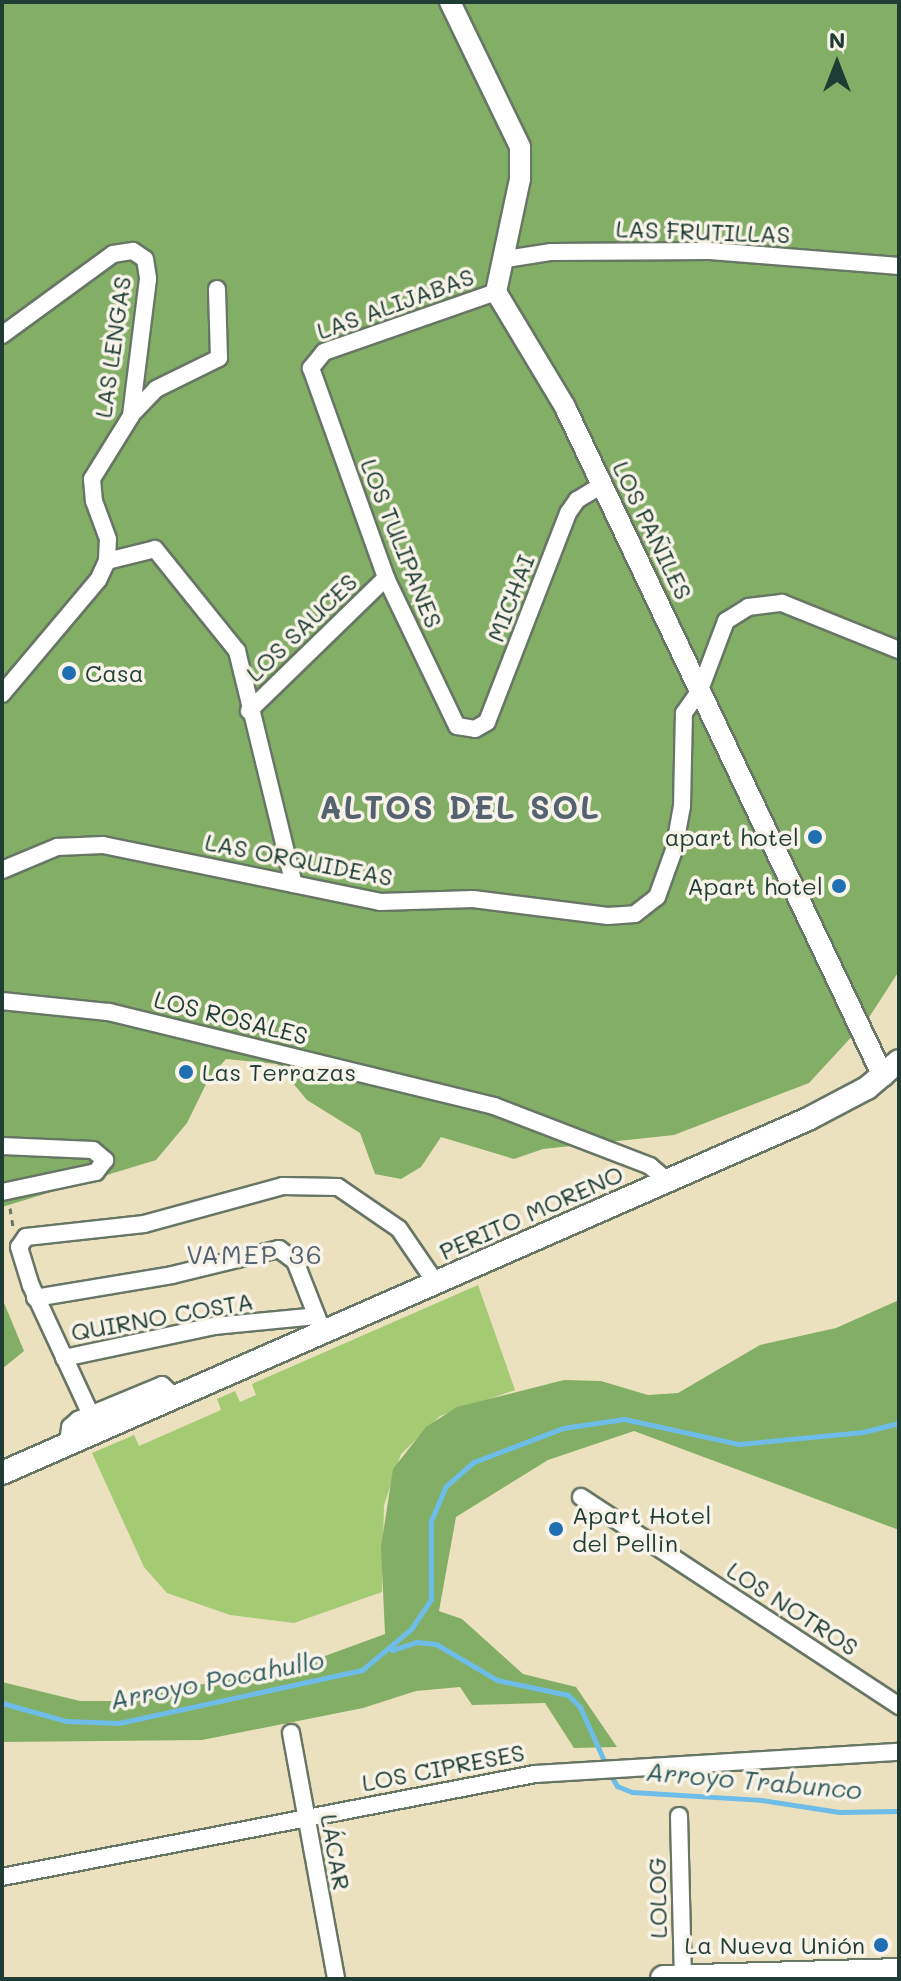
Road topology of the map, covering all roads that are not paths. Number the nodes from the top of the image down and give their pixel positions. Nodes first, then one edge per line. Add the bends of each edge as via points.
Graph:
1 (450, 2) edge
2 (506, 259) junction
3 (899, 266) edge
4 (217, 289) dead end
5 (496, 292) junction
6 (2, 335) edge
7 (313, 363) joint
8 (131, 416) junction
9 (602, 485) junction
10 (107, 561) junction
11 (386, 578) junction
12 (899, 650) edge
13 (700, 690) junction
14 (2, 694) edge
15 (249, 711) junction
16 (468, 730) joint
17 (2, 870) edge
18 (294, 884) junction
19 (2, 1001) edge
20 (891, 1068) edge
21 (2, 1146) edge
22 (667, 1181) junction
23 (5, 1192) edge
24 (436, 1283) junction
25 (35, 1298) junction
26 (320, 1324) junction
27 (64, 1358) junction
28 (175, 1397) junction
29 (91, 1415) junction
30 (68, 1444) junction
31 (2, 1473) edge
32 (581, 1497) dead end
33 (899, 1706) edge
34 (291, 1733) dead end
35 (899, 1752) edge
36 (679, 1816) dead end
37 (306, 1819) junction
38 (2, 1877) edge
39 (899, 1972) edge
40 (683, 1978) edge
41 (336, 1979) edge
42 (664, 1979) edge

1 - 2 street via 520,147
2 - 3 street, LAS FRUTILLAS via 551,252 710,251
2 - 5 street
4 - 8 street via 219,358 156,389
5 - 7 street, LAS ALIJABAS via 324,352
5 - 9 street, LOS PAÑILES via 565,407
6 - 8 street, LAS LENGAS via 113,254 133,251 145,259 148,271
7 - 11 street, LOS TULIPANES via 312,379
8 - 10 street, LAS LENGAS via 92,479 108,539
9 - 13 street, LOS PAÑILES
9 - 16 street, MICHAI via 577,500 568,513 490,717 482,727
10 - 14 street via 98,580
10 - 15 street via 145,547 160,553 237,651
11 - 15 street, LOS SAUCES
11 - 16 street, LOS TULIPANES via 453,722
12 - 13 street, LAS ORQUIDEAS via 800,607 756,604 722,627
13 - 18 street, LAS ORQUIDEAS via 682,719 677,839 657,897 635,914 608,916 473,899 391,904
13 - 20 street, LOS PAÑILES
15 - 18 street
17 - 18 street, LAS ORQUIDEAS via 44,851 87,844
19 - 22 street, LOS ROSALES via 119,1014 494,1106 650,1166
20 - 22 main road, PERITO MORENO via 818,1115
21 - 23 street via 93,1150 105,1160 96,1172
22 - 24 main road, PERITO MORENO
24 - 25 street via 399,1229 338,1187 283,1186 153,1222 29,1236 20,1242
24 - 26 main road, PERITO MORENO
25 - 26 street via 172,1275 273,1249 295,1261
25 - 27 street
26 - 27 street, QUIRNO COSTA via 214,1326 168,1340
26 - 28 main road, PERITO MORENO
27 - 29 street
28 - 29 street, PERITO MORENO via 169,1386 160,1386
28 - 30 main road, PERITO MORENO
29 - 30 street, PERITO MORENO via 72,1425
30 - 31 main road, PERITO MORENO
32 - 33 street, LOS NOTROS
34 - 37 street, LÁCAR
35 - 37 street, LOS CIPRESES via 535,1774
36 - 40 street, LOLOG
37 - 38 street, LOS CIPRESES
37 - 41 street, LÁCAR
39 - 40 main road
40 - 42 main road

